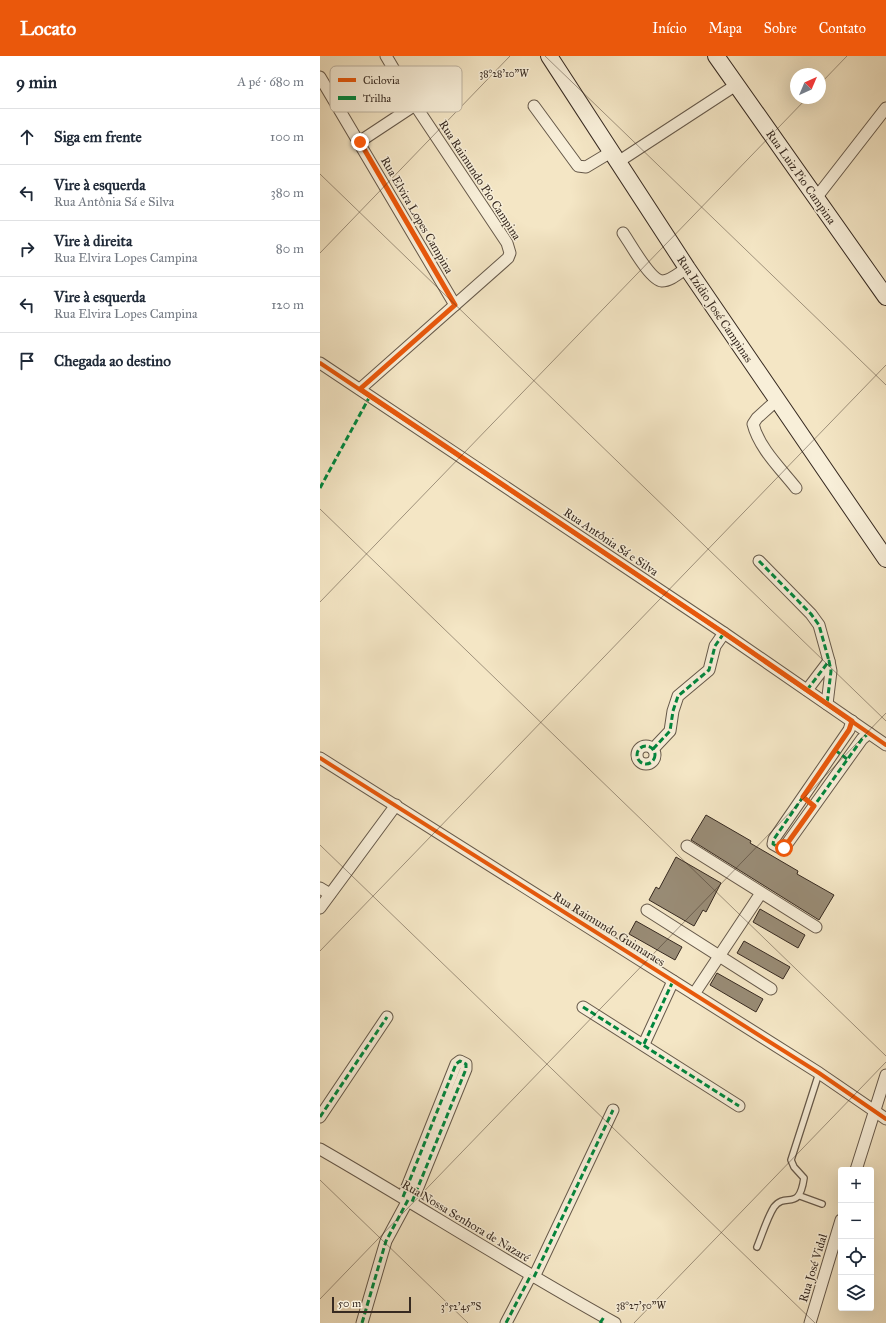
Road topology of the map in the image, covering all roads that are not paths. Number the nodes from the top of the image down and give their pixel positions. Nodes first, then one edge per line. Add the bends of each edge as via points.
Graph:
1 (386, 56) edge
2 (549, 56) edge
3 (716, 56) edge
4 (392, 66) edge
5 (320, 77) edge
6 (736, 85) junction
7 (330, 93) edge
8 (534, 106) dead end
9 (886, 108) edge
10 (342, 112) edge
11 (403, 112) edge
12 (420, 112) edge
13 (360, 142) junction
14 (615, 157) junction
15 (816, 198) junction
16 (623, 233) dead end
17 (687, 268) junction
18 (886, 297) edge
19 (455, 305) junction
20 (320, 363) edge
21 (360, 389) junction
22 (777, 400) junction
23 (796, 488) dead end
24 (886, 559) edge
25 (759, 561) dead end
26 (724, 633) junction
27 (829, 661) junction
28 (807, 690) junction
29 (827, 704) junction
30 (852, 721) junction
31 (869, 733) junction
32 (886, 745) edge
33 (653, 749) dead end
34 (835, 750) junction
35 (320, 758) edge
36 (847, 759) junction
37 (803, 797) junction
38 (396, 805) junction
39 (814, 806) junction
40 (687, 846) dead end
41 (320, 888) edge
42 (762, 893) junction
43 (330, 894) junction
44 (320, 908) edge
45 (647, 910) dead end
46 (816, 927) dead end
47 (720, 957) junction
48 (673, 981) junction
49 (771, 989) dead end
50 (694, 994) junction
51 (583, 1007) dead end
52 (387, 1017) dead end
53 (644, 1044) junction
54 (819, 1073) junction
55 (886, 1075) edge
56 (450, 1079) junction
57 (461, 1083) junction
58 (739, 1106) dead end
59 (613, 1110) dead end
60 (874, 1111) junction
61 (320, 1116) edge
62 (886, 1119) edge
63 (320, 1149) edge
64 (857, 1167) edge
65 (419, 1172) junction
66 (800, 1196) junction
67 (408, 1200) junction
68 (822, 1204) dead end
69 (838, 1230) edge
70 (757, 1247) dead end
71 (532, 1276) junction
72 (603, 1319) edge
73 (362, 1323) edge
74 (506, 1323) edge
75 (615, 1323) edge
76 (810, 1323) edge

1 - 4 street, Rua Raimundo Pio Campina
2 - 14 street, Rua Izídio José Campinas
3 - 6 street, Rua Luiz Pio Campina
5 - 7 street, Rua Elvira Lopes Campina
6 - 14 street
6 - 15 street, Rua Luiz Pio Campina
8 - 14 street via 578,166 586,167
9 - 15 street
10 - 13 street, Rua Elvira Lopes Campina
11 - 13 street
12 - 19 street, Rua Raimundo Pio Campina via 507,243 510,253 508,258
13 - 19 street, Rua Elvira Lopes Campina
14 - 17 street, Rua Izídio José Campinas
15 - 18 street, Rua Luiz Pio Campina
16 - 17 street via 649,271 659,280 667,280
17 - 22 street, Rua Izídio José Campinas
19 - 21 street
20 - 21 street, Rua Antônia Sá e Silva
21 - 26 street, Rua Antônia Sá e Silva
22 - 23 street via 753,424 761,442
22 - 24 street, Rua Izídio José Campinas
25 - 27 street via 819,625
26 - 28 street, Rua Antônia Sá e Silva
26 - 33 street via 715,646 709,670 678,696 670,731
27 - 28 street
27 - 29 street via 831,671
28 - 29 street, Rua Antônia Sá e Silva
29 - 30 street, Rua Antônia Sá e Silva
30 - 31 street, Rua Antônia Sá e Silva
30 - 34 street
31 - 32 street, Rua Antônia Sá e Silva
31 - 36 street
34 - 36 street
34 - 37 street
35 - 38 street, Rua Raimundo Guimaraes
36 - 39 street
37 - 39 street
37 - 39 street via 774,839 773,844 776,847 784,848
38 - 43 street
38 - 48 street, Rua Raimundo Guimaraes
40 - 42 street
41 - 43 street
42 - 46 street
42 - 47 street
43 - 44 street
45 - 47 street
47 - 49 street
47 - 50 street
48 - 50 street, Rua Raimundo Guimaraes
48 - 53 street
50 - 54 street, Rua Raimundo Guimaraes
51 - 53 street
52 - 61 street
53 - 58 street
54 - 60 street, Rua Raimundo Guimaraes
54 - 66 lane via 791,1160 804,1178
55 - 60 street
56 - 57 street
56 - 57 street via 456,1064 463,1061 466,1069
56 - 65 street
57 - 65 street
59 - 71 street
60 - 62 street, Rua Raimundo Guimaraes
60 - 64 street
63 - 67 street, Rua Nossa Senhora de Nazaré
65 - 67 street
66 - 68 lane
66 - 70 lane via 795,1200 782,1201 774,1208
67 - 71 street, Rua Nossa Senhora de Nazaré
67 - 73 street via 386,1241
69 - 76 street, Rua José Vidal
71 - 72 street, Rua Nossa Senhora de Nazaré
71 - 74 street
72 - 75 street, Rua Nossa Senhora de Nazaré

